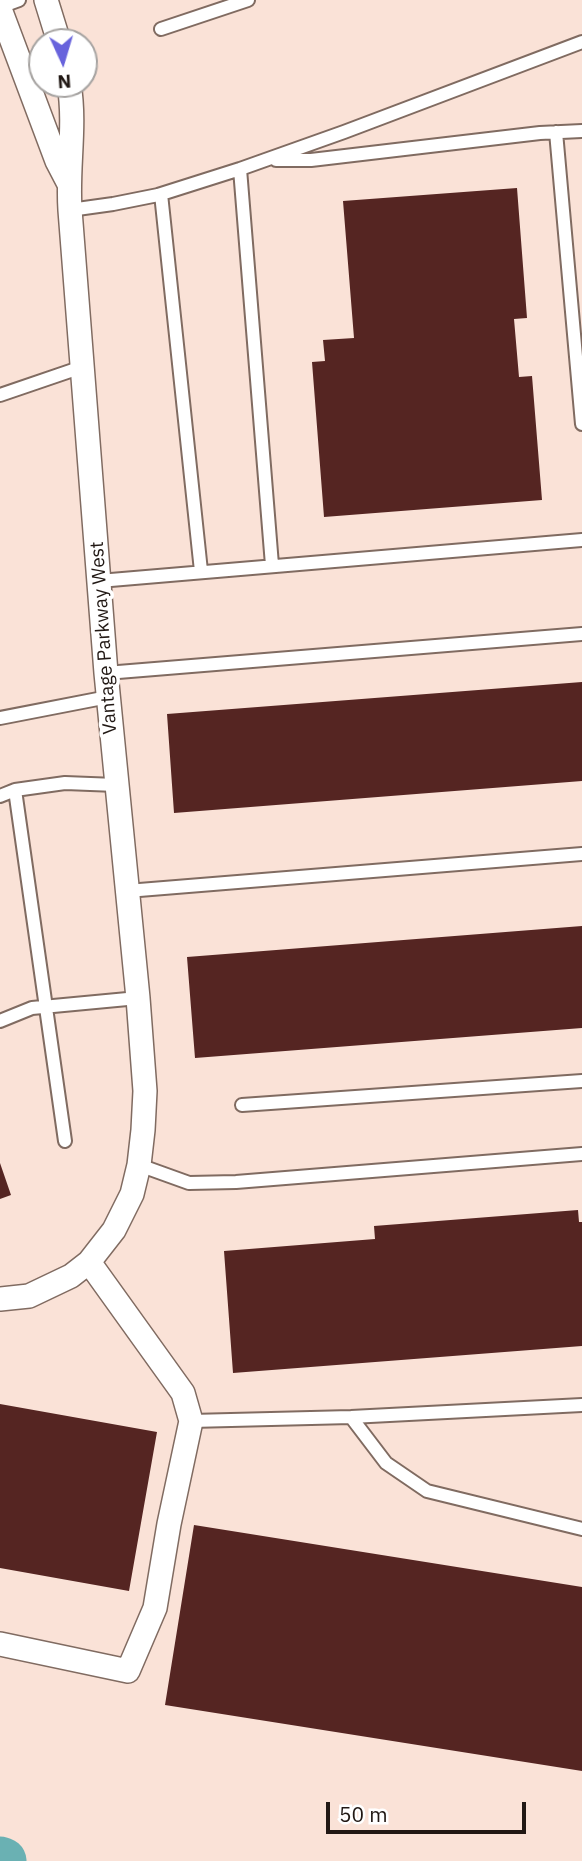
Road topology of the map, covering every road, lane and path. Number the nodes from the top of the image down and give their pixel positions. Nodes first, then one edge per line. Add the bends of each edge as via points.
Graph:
1 (19, 0) edge
2 (46, 0) edge
3 (248, 0) edge
4 (0, 8) edge
5 (55, 28) edge
6 (161, 29) dead end
7 (582, 42) edge
8 (71, 98) edge
9 (582, 131) edge
10 (556, 132) junction
11 (265, 160) junction
12 (240, 169) junction
13 (69, 184) junction
14 (161, 194) junction
15 (71, 210) junction
16 (82, 367) junction
17 (0, 395) edge
18 (582, 424) edge
19 (582, 540) edge
20 (272, 565) junction
21 (201, 571) junction
22 (99, 581) junction
23 (582, 634) edge
24 (106, 673) junction
25 (108, 697) junction
26 (0, 718) edge
27 (116, 785) junction
28 (15, 790) junction
29 (0, 796) edge
30 (582, 854) edge
31 (127, 891) junction
32 (138, 998) junction
33 (47, 1007) junction
34 (0, 1021) edge
35 (582, 1081) edge
36 (242, 1105) dead end
37 (65, 1141) dead end
38 (582, 1154) edge
39 (139, 1165) junction
40 (89, 1262) junction
41 (0, 1298) edge
42 (582, 1405) edge
43 (351, 1417) junction
44 (191, 1421) junction
45 (582, 1529) edge
46 (0, 1644) edge

1 - 4 lane
2 - 5 street
3 - 6 lane
4 - 13 street, Vantage Parkway West
7 - 11 lane
8 - 13 street, Vantage Parkway West
9 - 10 lane
10 - 11 lane via 311,160
10 - 18 lane
11 - 12 lane
12 - 14 lane
12 - 20 lane
13 - 15 street, Vantage Parkway West
14 - 15 lane
14 - 21 lane
15 - 16 street, Vantage Parkway West
16 - 17 lane
16 - 22 street, Vantage Parkway West
19 - 20 lane
20 - 21 lane
21 - 22 lane
22 - 24 street, Vantage Parkway West
23 - 24 lane
24 - 25 street, Vantage Parkway West
25 - 26 lane
25 - 27 street, Vantage Parkway West
27 - 28 lane via 65,783
27 - 31 street, Vantage Parkway West
28 - 29 lane
28 - 33 lane
30 - 31 lane
31 - 32 street, Vantage Parkway West
32 - 33 lane
32 - 39 street, Vantage Parkway West via 145,1091
33 - 34 lane
33 - 37 lane
35 - 36 lane
38 - 39 lane via 236,1182 188,1182
39 - 40 street, Vantage Parkway West via 132,1194 114,1230
40 - 41 street, Vantage Parkway West via 29,1296
40 - 44 street via 183,1392
42 - 43 lane
43 - 44 lane
43 - 45 lane via 386,1463 426,1491
44 - 46 street via 155,1608 128,1671

